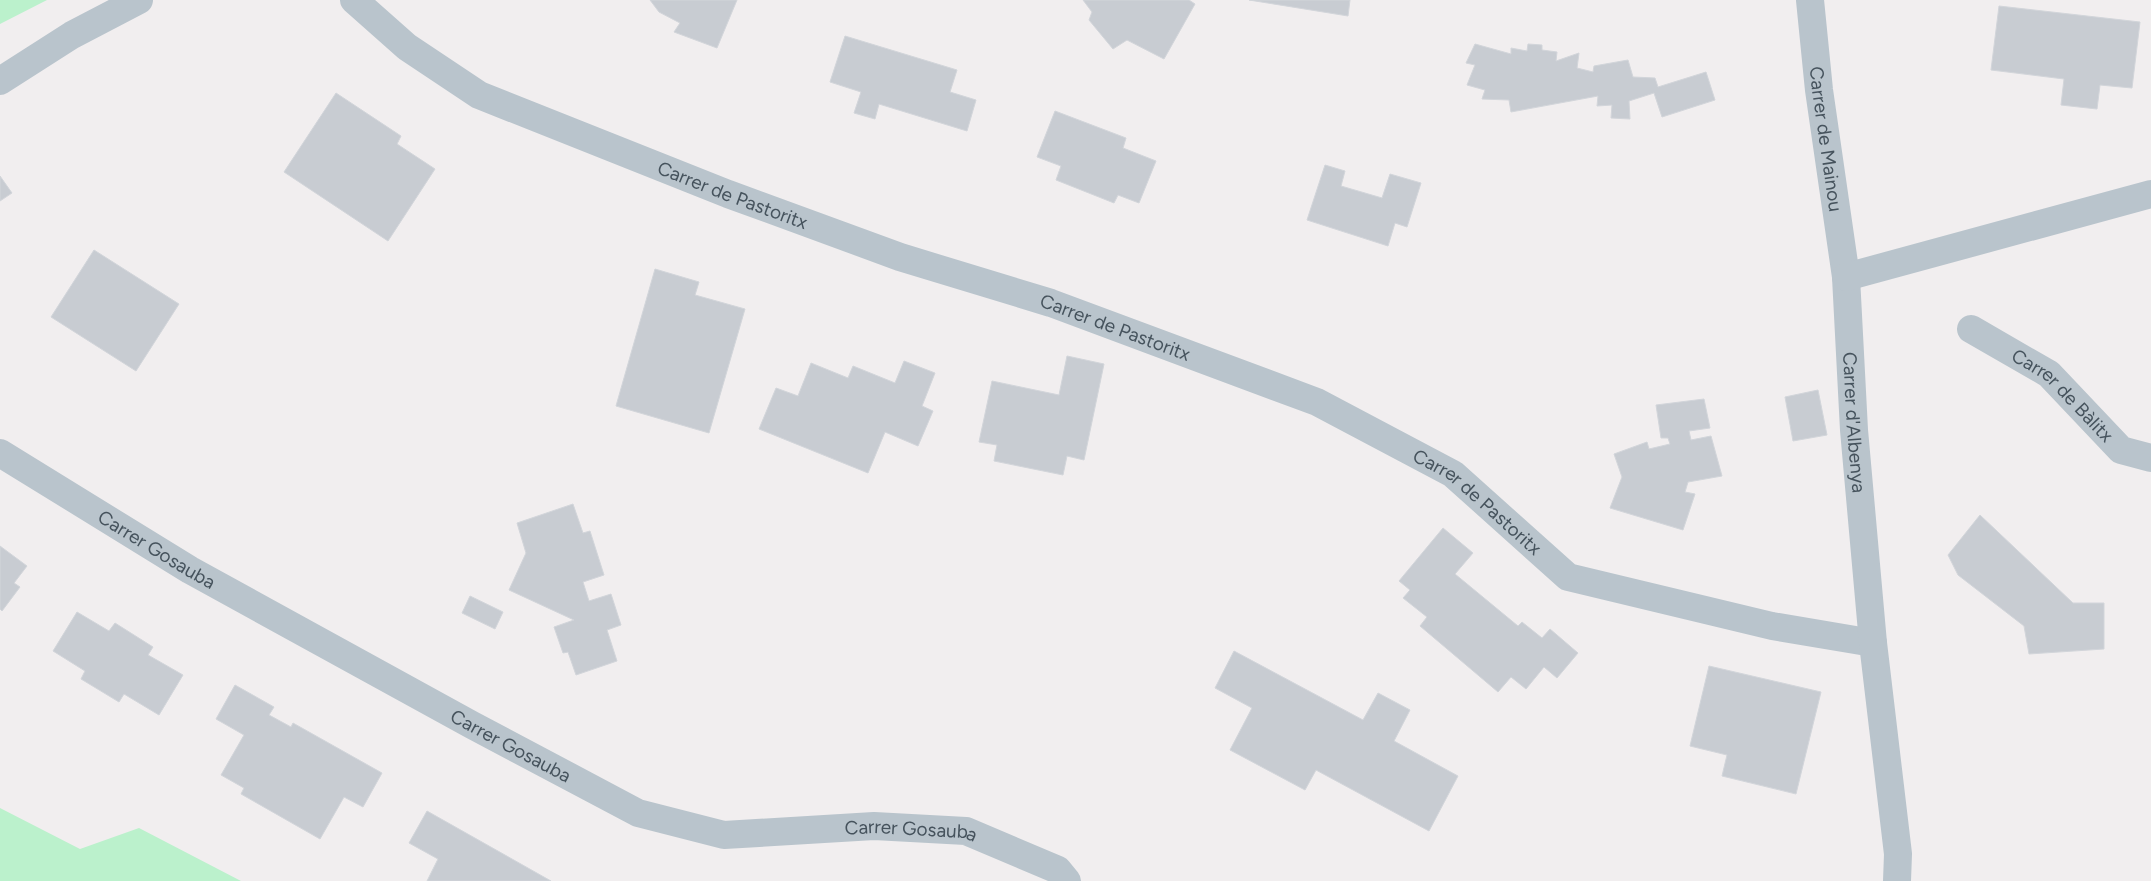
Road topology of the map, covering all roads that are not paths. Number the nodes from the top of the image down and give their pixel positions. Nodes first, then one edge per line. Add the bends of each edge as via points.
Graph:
1 (139, 0) edge
2 (354, 0) edge
3 (1810, 0) edge
4 (0, 81) edge
5 (2151, 194) edge
6 (1846, 277) junction
7 (1971, 330) dead end
8 (0, 452) edge
9 (2151, 458) edge
10 (1873, 644) junction
11 (1067, 881) edge
12 (1897, 881) edge

1 - 4 street via 72,35
2 - 10 street, Carrer de Pastoritx via 407,47 479,95 728,194 900,257 1051,303 1317,402 1453,474 1568,577 1772,626
3 - 6 street, Carrer de Mainou via 1819,90
5 - 6 street
6 - 10 street, Carrer d'Albenya via 1854,430
7 - 9 street, Carrer de Bàlitx via 2049,374 2121,450
8 - 11 street, Carrer Gosauba via 190,570 638,813 724,834 874,826 966,830 1058,870
10 - 12 street, Carrer d'Albenya via 1898,854

